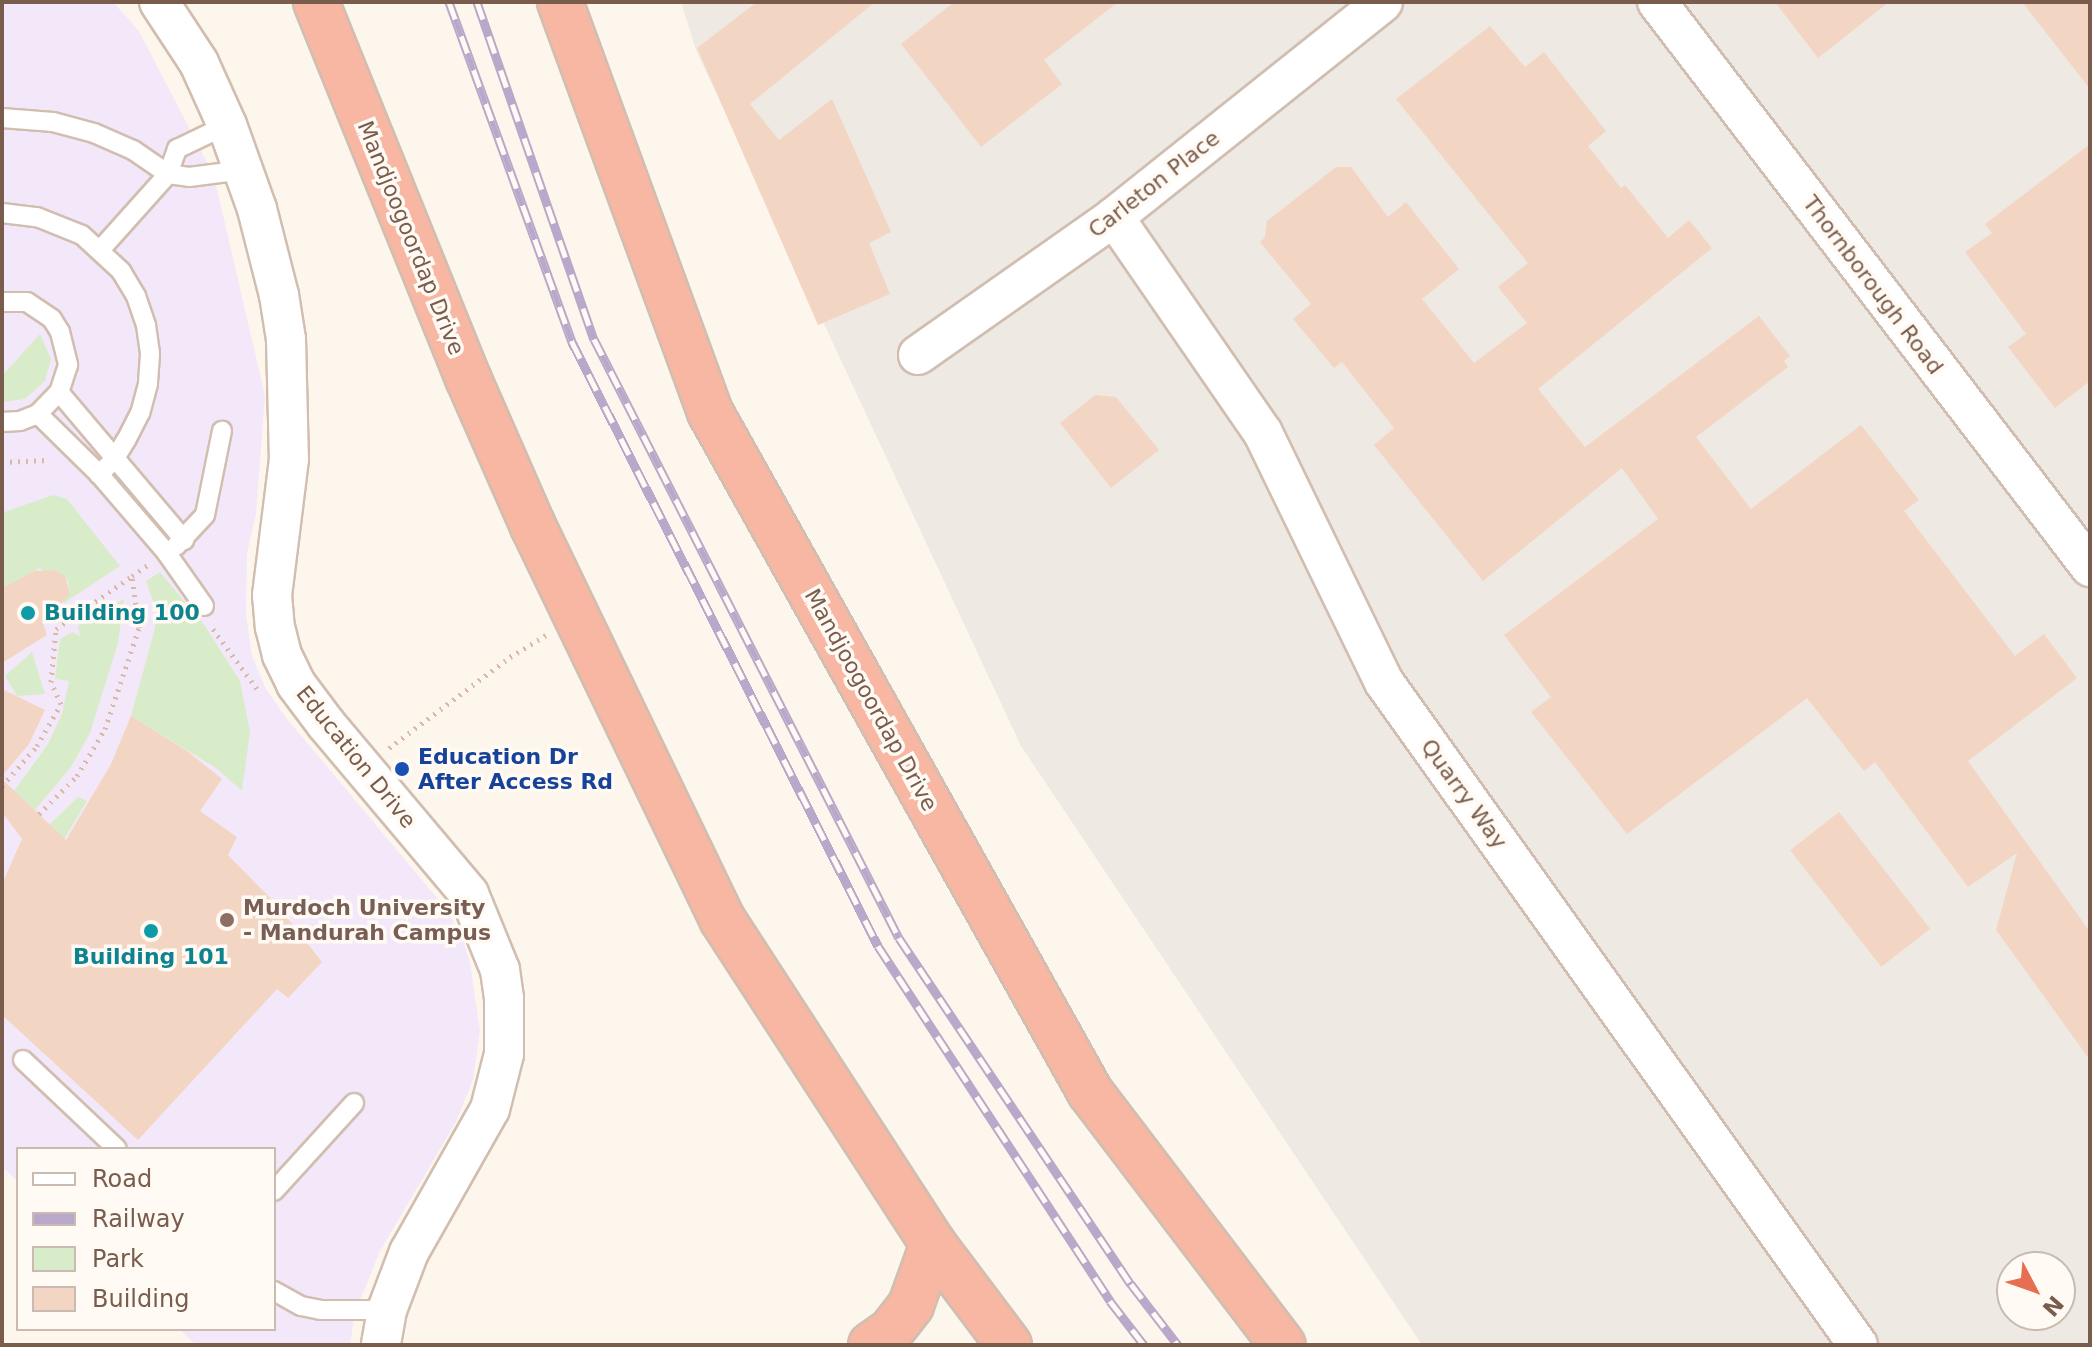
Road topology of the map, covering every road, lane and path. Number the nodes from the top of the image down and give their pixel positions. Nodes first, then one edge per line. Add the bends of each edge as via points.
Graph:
1 (159, 2) edge
2 (316, 2) edge
3 (560, 2) edge
4 (1383, 2) edge
5 (1657, 2) edge
6 (2, 118) edge
7 (227, 125) junction
8 (244, 170) junction
9 (168, 174) junction
10 (2, 213) edge
11 (1114, 217) junction
12 (101, 249) junction
13 (2, 302) edge
14 (918, 355) dead end
15 (59, 392) junction
16 (38, 414) junction
17 (2, 422) edge
18 (222, 431) dead end
19 (114, 460) junction
20 (52, 461) dead end
21 (2, 462) edge
22 (99, 474) junction
23 (184, 540) junction
24 (158, 557) junction
25 (2090, 567) edge
26 (132, 576) junction
27 (206, 614) joint
28 (577, 616) junction
29 (267, 702) dead end
30 (384, 751) dead end
31 (2, 786) edge
32 (39, 814) dead end
33 (23, 1060) dead end
34 (354, 1103) dead end
35 (115, 1147) edge
36 (276, 1189) edge
37 (933, 1244) junction
38 (276, 1292) edge
39 (384, 1328) edge
40 (871, 1345) edge
41 (1009, 1345) edge
42 (1283, 1345) edge
43 (1858, 1345) edge

1 - 7 street, Education Drive via 199,63
2 - 28 highway, Mandjoogoordap Drive via 468,378
3 - 42 highway, Mandjoogoordap Drive via 710,412 1090,1092
4 - 11 street, Carleton Place
5 - 25 street, Thornborough Road
6 - 9 lane via 53,122 94,133 133,150
7 - 8 street, Education Drive
7 - 9 lane via 177,149
8 - 9 lane via 189,177
8 - 39 street, Education Drive via 286,339 289,459 272,595 277,641 303,693 469,894 490,939 504,998 504,1054 490,1109 409,1252
9 - 12 lane
10 - 12 lane via 60,224
11 - 14 street, Carleton Place
11 - 43 street, Quarry Way via 1263,433 1384,682
12 - 19 lane via 136,296 150,354 140,413
13 - 15 lane via 27,302 52,319 68,365
15 - 16 lane
15 - 19 lane
16 - 17 lane
16 - 22 lane
18 - 23 lane via 205,515
19 - 22 lane
19 - 23 lane
20 - 21 path
22 - 24 lane
23 - 24 lane
24 - 26 path
24 - 27 lane
26 - 31 path via 56,629 51,682 61,704 37,746
26 - 32 path via 139,628 105,729 77,776
27 - 29 path
28 - 30 path via 510,657
28 - 37 highway, Mandjoogoordap Drive via 722,919
33 - 35 lane
34 - 36 lane
37 - 40 highway via 911,1305 891,1331
37 - 41 highway, Mandjoogoordap Drive
38 - 39 lane via 301,1306

